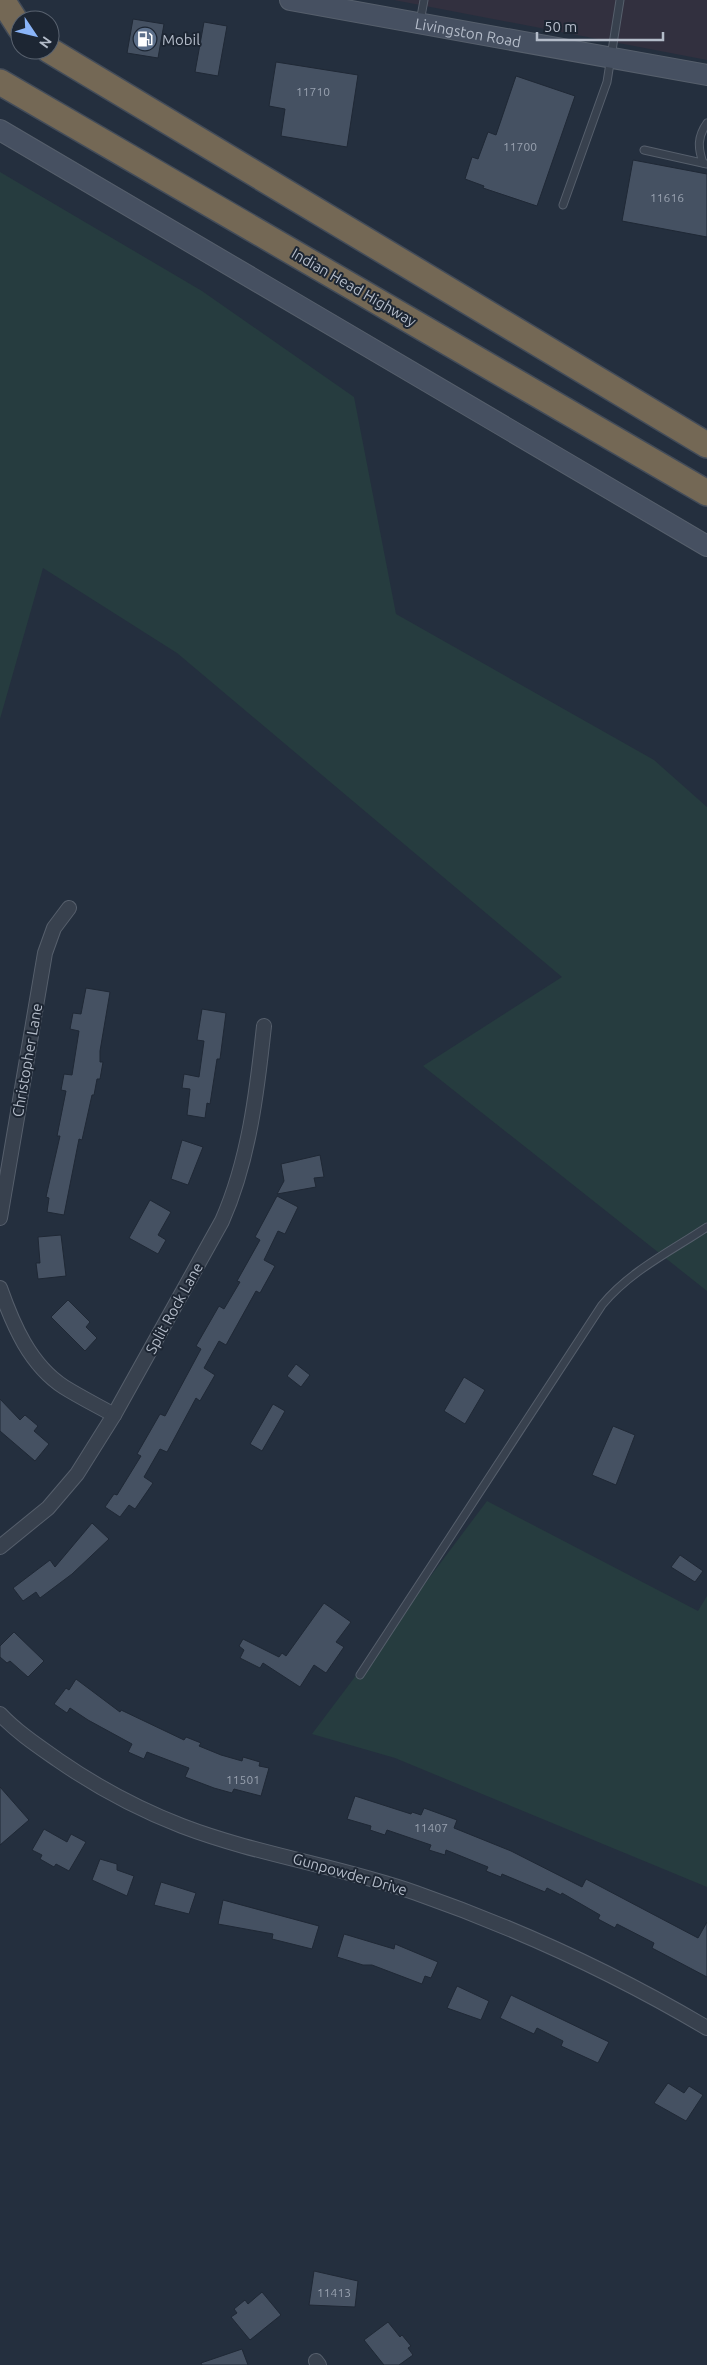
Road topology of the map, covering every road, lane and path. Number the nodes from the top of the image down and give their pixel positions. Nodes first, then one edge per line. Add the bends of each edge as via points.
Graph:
1 (2, 0) edge
2 (290, 0) edge
3 (424, 0) edge
4 (620, 0) edge
5 (10, 12) edge
6 (420, 23) junction
7 (612, 56) junction
8 (60, 57) edge
9 (707, 74) edge
10 (0, 82) edge
11 (707, 123) edge
12 (0, 130) edge
13 (644, 150) dead end
14 (705, 164) edge
15 (563, 205) dead end
16 (707, 445) edge
17 (707, 493) edge
18 (707, 546) edge
19 (68, 908) dead end
20 (264, 1026) dead end
21 (1, 1203) edge
22 (0, 1218) edge
23 (707, 1227) edge
24 (0, 1288) edge
25 (114, 1415) junction
26 (0, 1547) edge
27 (360, 1675) dead end
28 (2, 1721) edge
29 (707, 2028) edge

1 - 5 highway
2 - 6 street, Livingston Road
3 - 6 lane
4 - 7 lane
6 - 7 street, Livingston Road
7 - 9 street, Livingston Road
7 - 15 lane via 607,82
8 - 16 highway
10 - 17 highway, Indian Head Highway
11 - 14 lane via 699,138 698,150
12 - 18 street
13 - 14 lane
19 - 21 street, Christopher Lane via 54,928 45,953
20 - 25 street, Split Rock Lane via 258,1082 234,1194 208,1248
21 - 22 street, Christopher Lane
23 - 27 lane via 630,1277 602,1306
24 - 25 street via 20,1338 39,1364 62,1386
25 - 26 street, Split Rock Lane via 62,1493
28 - 29 street, Gunpowder Drive via 76,1772 151,1814 224,1839 415,1893 523,1936 624,1982

